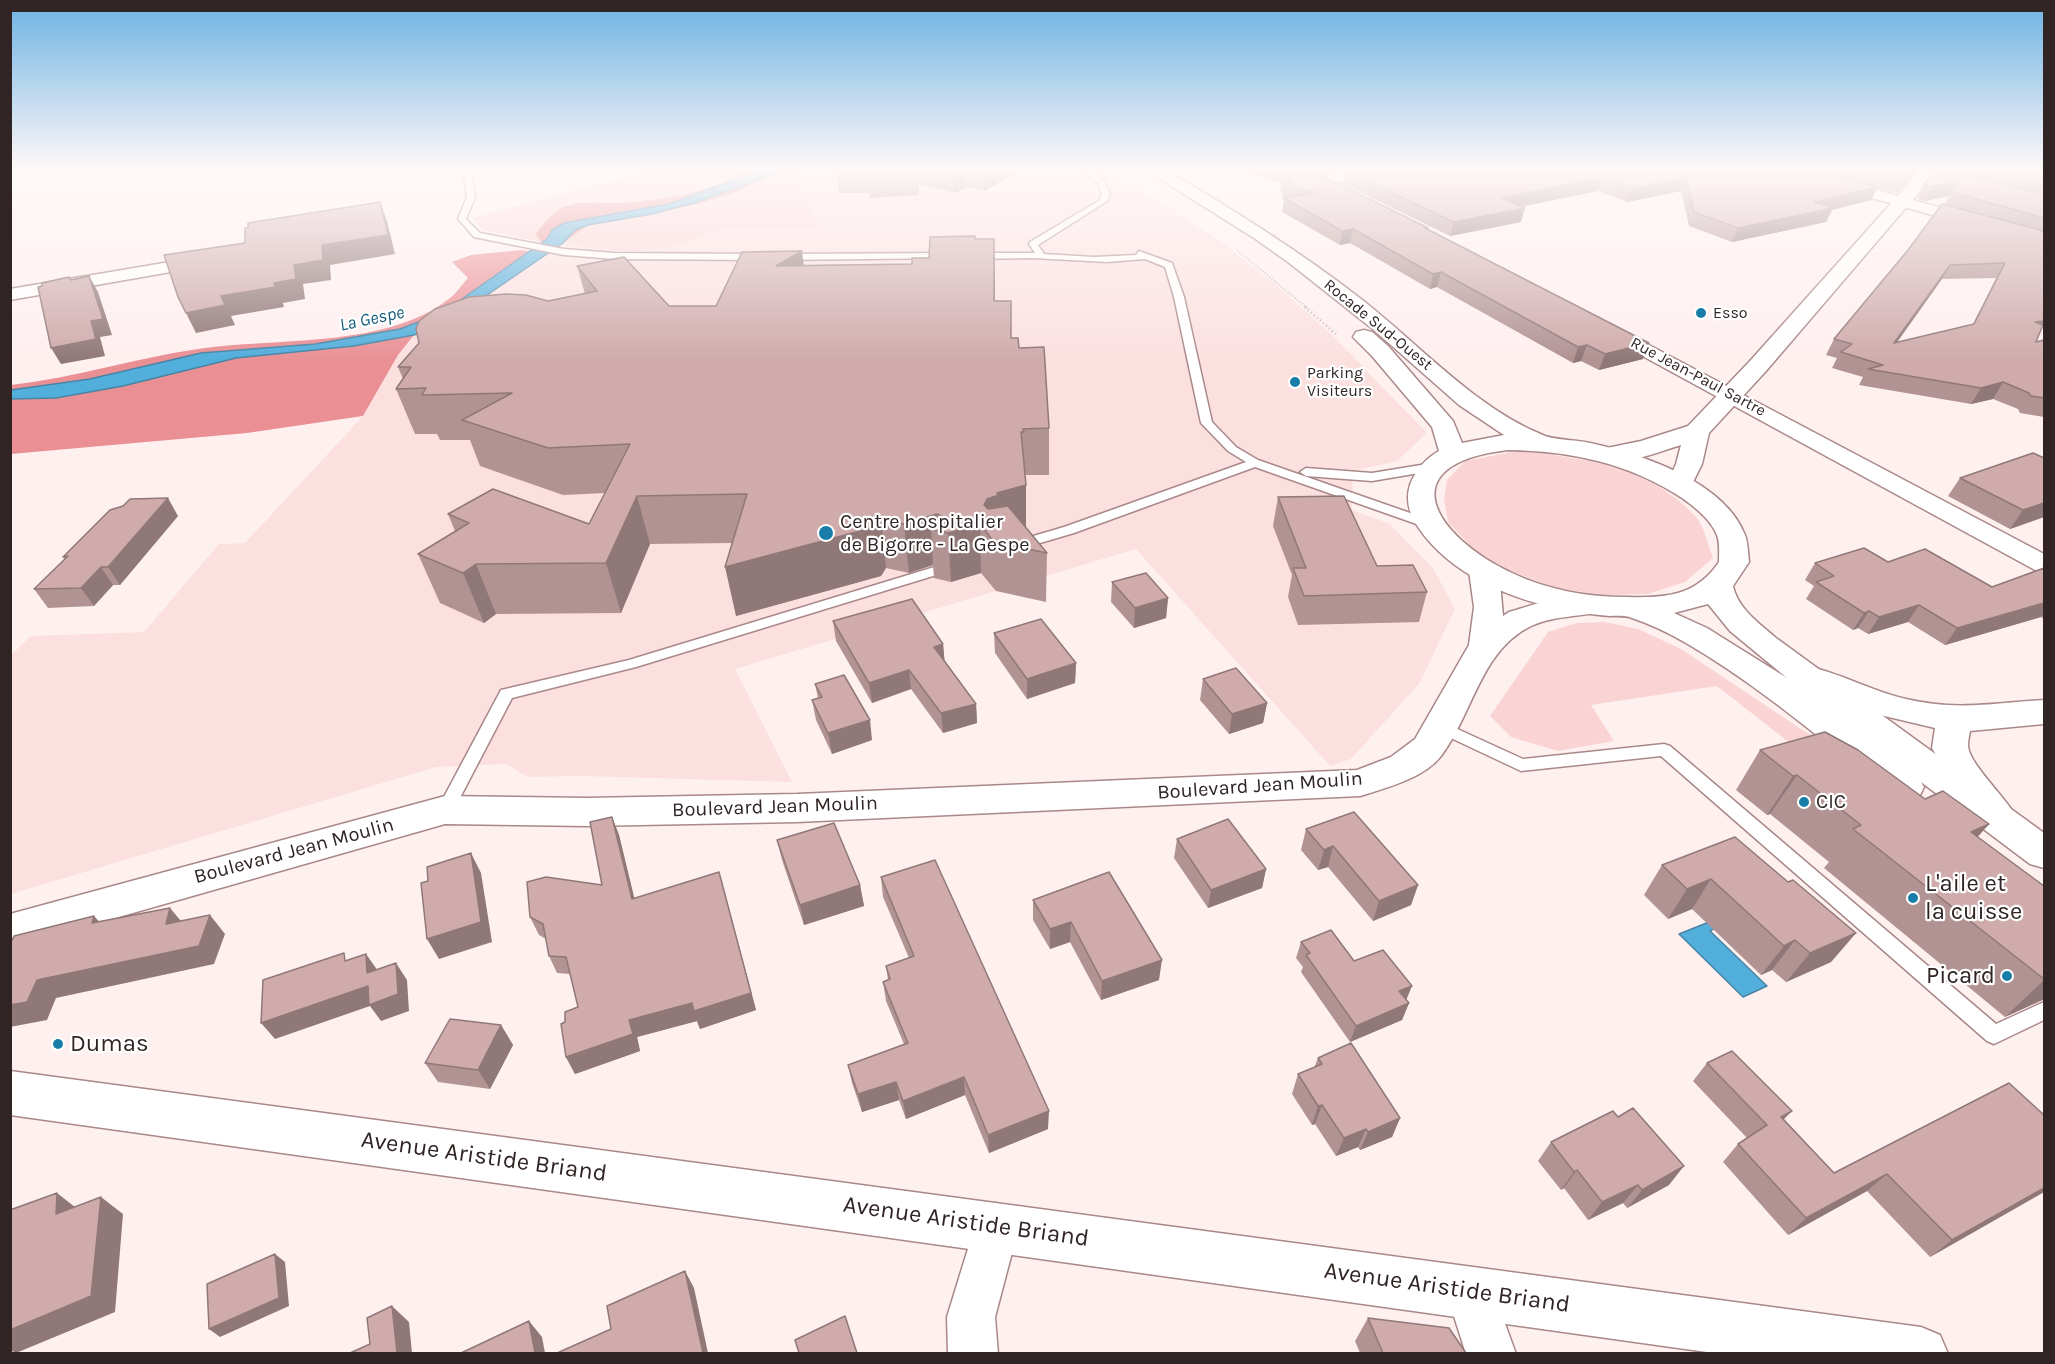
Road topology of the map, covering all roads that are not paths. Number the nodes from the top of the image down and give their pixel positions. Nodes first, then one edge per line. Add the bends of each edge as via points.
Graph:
1 (475, 233) edge
2 (1051, 233) edge
3 (1234, 233) edge
4 (1258, 233) edge
5 (1875, 233) edge
6 (2014, 233) edge
7 (2044, 241) edge
8 (1041, 256) junction
9 (766, 257) edge
10 (777, 257) edge
11 (205, 261) edge
12 (10, 295) edge
13 (1590, 320) edge
14 (1730, 394) junction
15 (1697, 431) junction
16 (1541, 442) junction
17 (1611, 454) junction
18 (1443, 460) junction
19 (1255, 463) junction
20 (1680, 484) junction
21 (1429, 524) junction
22 (1005, 549) edge
23 (2044, 564) edge
24 (941, 569) edge
25 (1484, 571) junction
26 (1718, 585) junction
27 (1588, 604) junction
28 (1636, 608) junction
29 (1485, 645) junction
30 (1800, 672) junction
31 (2044, 712) edge
32 (1963, 719) junction
33 (1442, 727) junction
34 (444, 810) junction
35 (2003, 823) junction
36 (2040, 868) edge
37 (10, 931) edge
38 (2044, 1011) edge
39 (10, 1093) edge
40 (996, 1226) junction
41 (1470, 1290) junction
42 (974, 1353) edge
43 (1491, 1353) edge
44 (1921, 1353) edge

1 - 9 lane via 564,252
2 - 8 lane via 1033,244
3 - 18 main road, Rocade Sud-Ouest via 1278,263 1380,351 1444,426
4 - 16 main road, Rocade Sud-Ouest via 1295,257 1406,347 1487,418
5 - 14 main road
6 - 7 street
8 - 10 lane
8 - 19 lane via 1080,260 1148,256 1169,264 1207,423 1232,449
11 - 12 street
13 - 14 street, Rue Jean-Paul Sartre
14 - 15 main road
14 - 23 street, Rue Jean-Paul Sartre
15 - 17 main road
15 - 20 main road
16 - 17 main road
16 - 18 main road via 1478,446
17 - 20 main road
18 - 19 lane via 1372,477 1322,475
18 - 21 main road via 1422,483 1420,502
19 - 21 lane
19 - 22 lane
20 - 26 main road via 1712,509 1731,536 1734,562
21 - 25 main road via 1451,548
24 - 34 lane via 631,663 506,693
25 - 27 main road via 1533,591
25 - 29 main road, Boulevard Jean Moulin via 1489,607
26 - 28 main road via 1697,597
26 - 30 main road via 1721,601 1741,624
27 - 28 main road
27 - 29 main road, Boulevard Jean Moulin via 1553,609 1520,620
28 - 36 main road via 1696,635 1777,687
29 - 33 main road, Boulevard Jean Moulin
30 - 32 main road via 1898,711
30 - 35 main road
31 - 32 main road
32 - 35 main road via 1953,726 1950,748 1972,786
33 - 34 main road, Boulevard Jean Moulin via 1428,748 1404,766 1360,783 797,808
33 - 38 lane via 1521,765 1665,750 1994,1035
34 - 37 main road, Boulevard Jean Moulin
35 - 36 main road
39 - 40 main road, Avenue Aristide Briand
40 - 41 main road, Avenue Aristide Briand
40 - 42 street via 971,1317
41 - 43 street
41 - 44 main road, Avenue Aristide Briand

